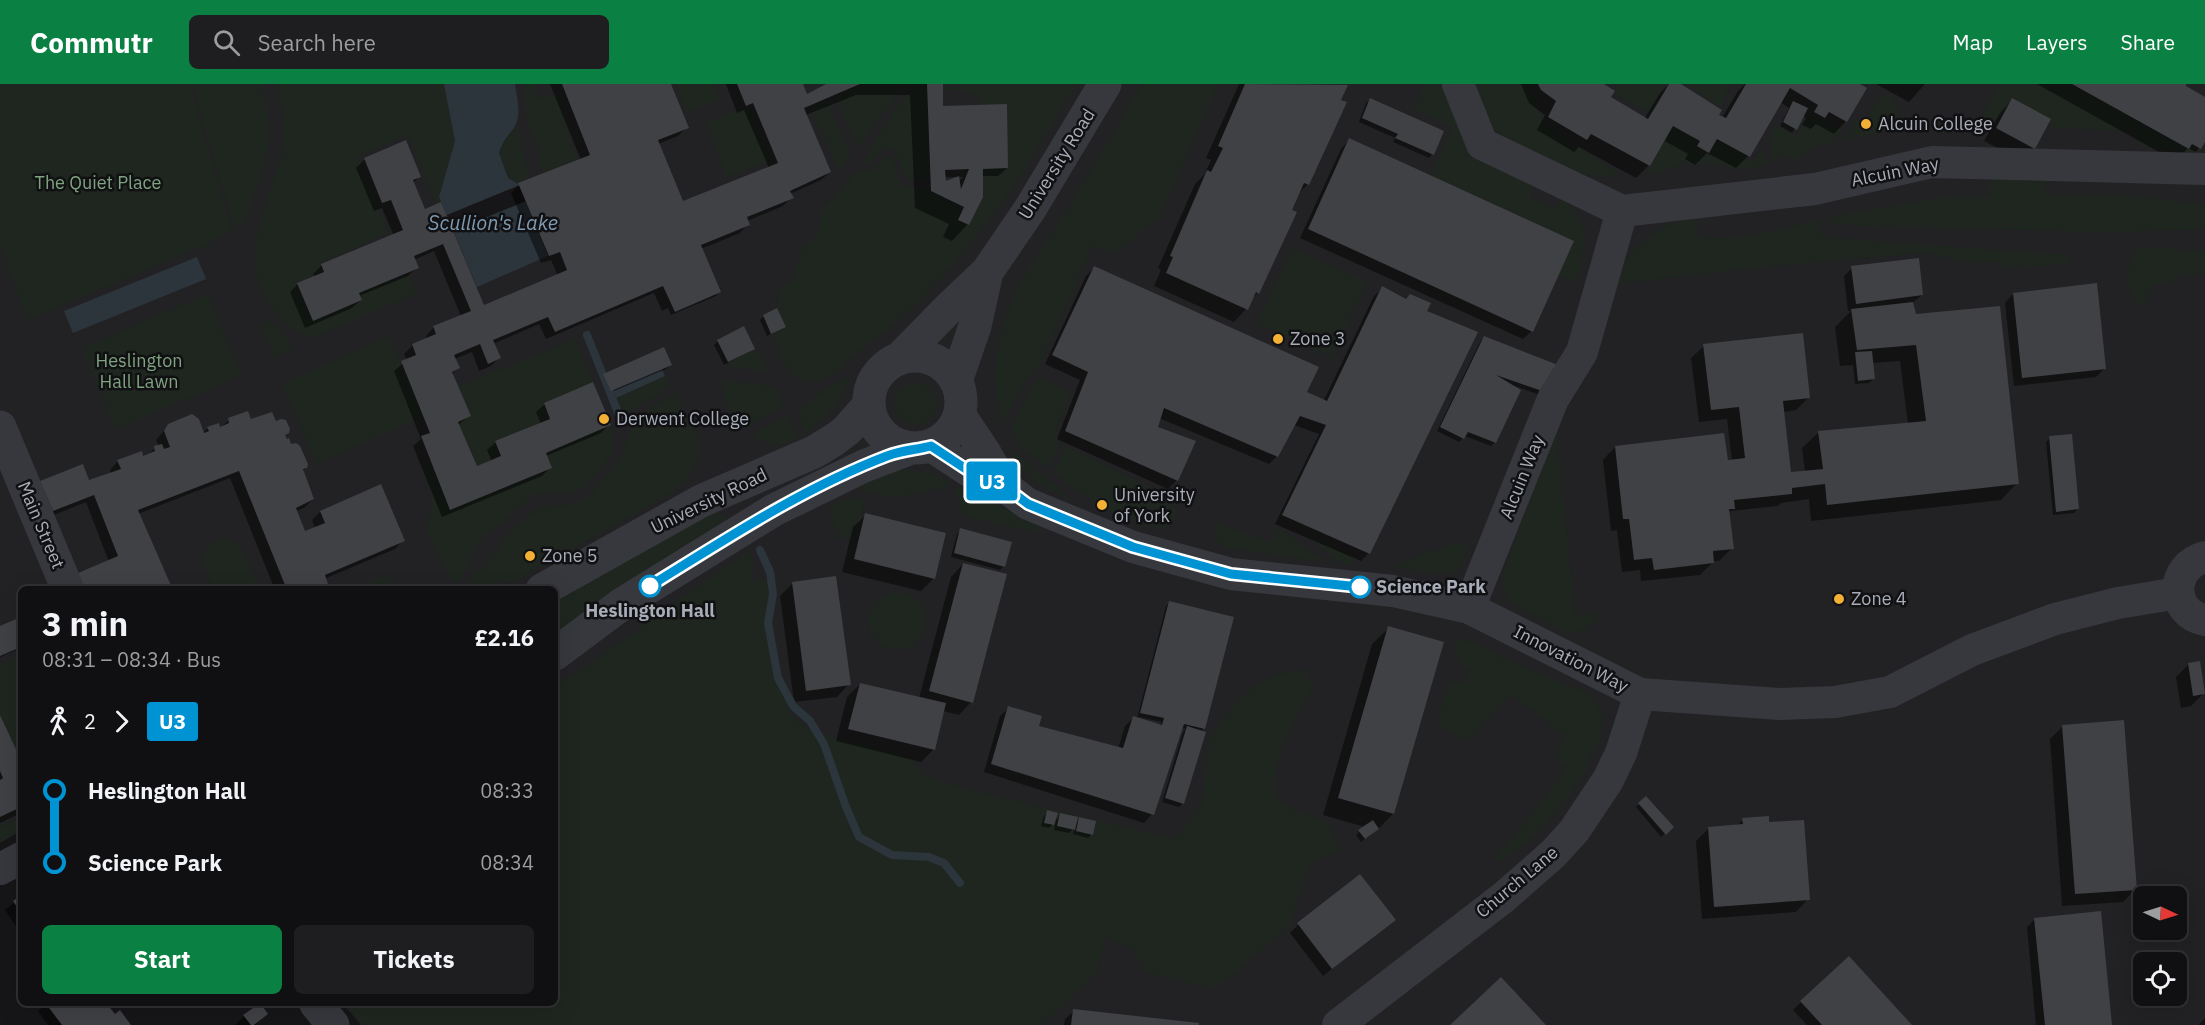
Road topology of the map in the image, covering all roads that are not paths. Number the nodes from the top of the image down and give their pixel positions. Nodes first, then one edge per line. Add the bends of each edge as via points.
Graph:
1 (1105, 84) edge
2 (1458, 84) edge
3 (2205, 169) edge
4 (1622, 211) junction
5 (987, 272) junction
6 (900, 358) junction
7 (956, 381) junction
8 (869, 405) junction
9 (960, 415) junction
10 (0, 427) edge
11 (921, 447) junction
12 (1004, 486) junction
13 (2205, 557) edge
14 (66, 586) edge
15 (549, 586) edge
16 (2178, 593) junction
17 (1469, 608) junction
18 (2205, 620) edge
19 (558, 652) edge
20 (1640, 694) junction
21 (18, 860) edge
22 (0, 869) edge
23 (318, 1006) edge
24 (333, 1025) edge
25 (1338, 1025) edge

1 - 5 street, University Road
2 - 4 street via 1482,144
3 - 4 street, Alcuin Way via 1932,162 1815,189
4 - 17 street, Alcuin Way via 1582,352 1553,399
5 - 6 street, University Road
5 - 7 street, University Road via 975,326
6 - 7 street via 922,356 942,364
6 - 8 street via 879,373 869,394
7 - 9 street
8 - 11 street via 875,426 891,441
8 - 15 street, University Road via 847,430 814,452 701,501
9 - 11 street via 949,434
9 - 12 street, Innovation Way
10 - 14 street, Main Street
11 - 12 street, Innovation Way
11 - 19 street, University Road via 872,462 774,510 622,604
12 - 17 street, Innovation Way via 1028,504 1133,547 1231,574 1393,591
13 - 16 street via 2186,566 2179,578
16 - 18 street via 2187,611
16 - 20 street, Innovation Way via 2055,619 1972,650 1890,692 1835,702 1780,704
17 - 20 street, Innovation Way
20 - 25 street, Church Lane via 1608,780 1574,831 1504,897
21 - 22 street
23 - 24 street

